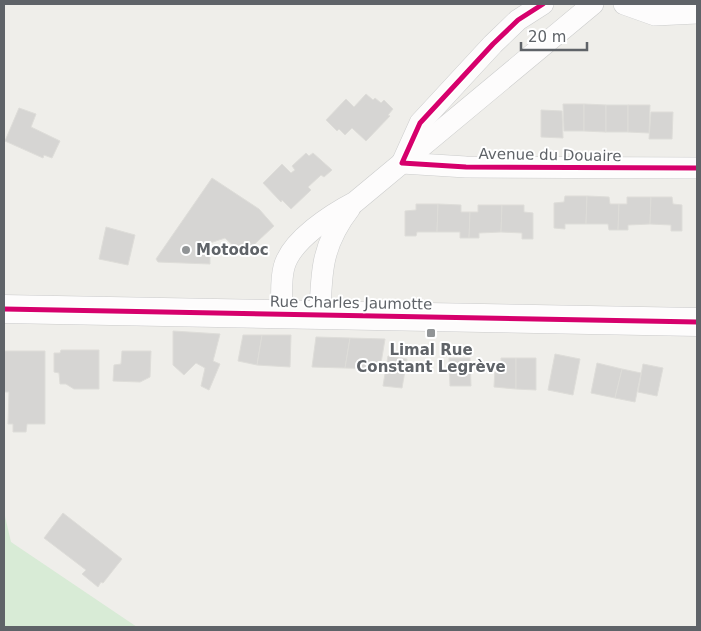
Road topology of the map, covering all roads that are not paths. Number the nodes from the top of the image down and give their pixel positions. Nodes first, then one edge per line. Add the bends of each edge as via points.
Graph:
1 (543, 4) edge
2 (593, 4) edge
3 (624, 4) edge
4 (697, 13) edge
5 (402, 163) junction
6 (697, 168) edge
7 (355, 202) junction
8 (4, 309) edge
9 (282, 314) junction
10 (320, 315) junction
11 (697, 322) edge

1 - 5 street via 518,20 493,44 420,123
2 - 5 street
3 - 4 street via 655,16
5 - 6 street, Avenue du Douaire via 466,167
5 - 7 street
7 - 9 street via 336,212 291,252 284,267
7 - 10 street via 343,217 326,250 321,274
8 - 9 main road, Rue Charles Jaumotte
9 - 10 main road, Rue Charles Jaumotte
10 - 11 main road, Rue Charles Jaumotte

